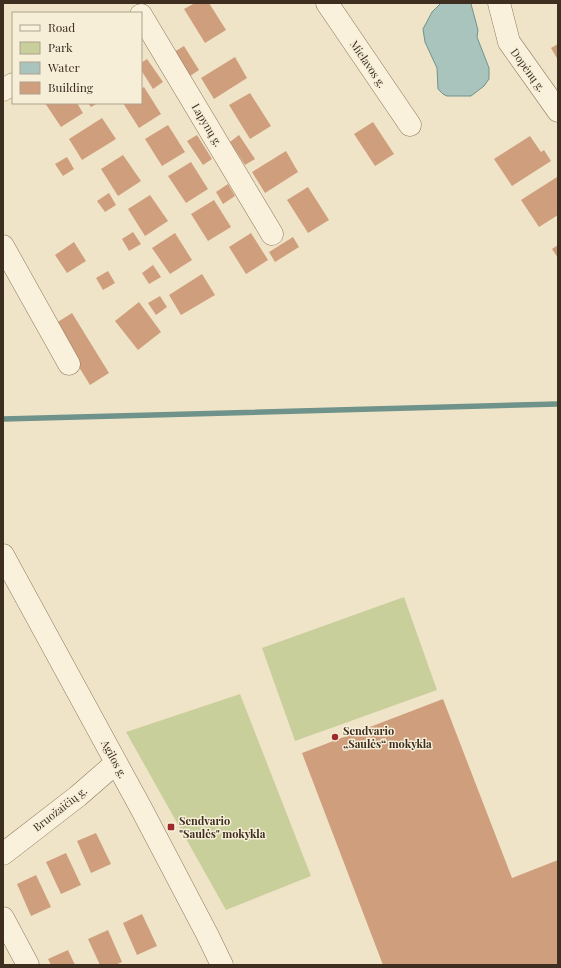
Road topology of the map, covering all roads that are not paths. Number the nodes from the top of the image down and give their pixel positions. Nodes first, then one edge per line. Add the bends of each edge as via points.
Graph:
1 (327, 3) edge
2 (499, 3) edge
3 (142, 16) edge
4 (12, 85) edge
5 (3, 90) edge
6 (558, 111) edge
7 (410, 125) dead end
8 (272, 234) dead end
9 (3, 246) edge
10 (69, 364) dead end
11 (3, 555) edge
12 (116, 763) junction
13 (3, 854) edge
14 (3, 918) edge
15 (28, 965) edge
16 (222, 965) edge

1 - 7 street, Mielavos g.
2 - 6 street, Dopėnų g. via 509,42
3 - 8 street, Lapynų g.
4 - 5 street
9 - 10 street
11 - 12 street, Agilos g.
12 - 13 street, Bruožaičių g.
12 - 16 street, Agilos g.
14 - 15 street

